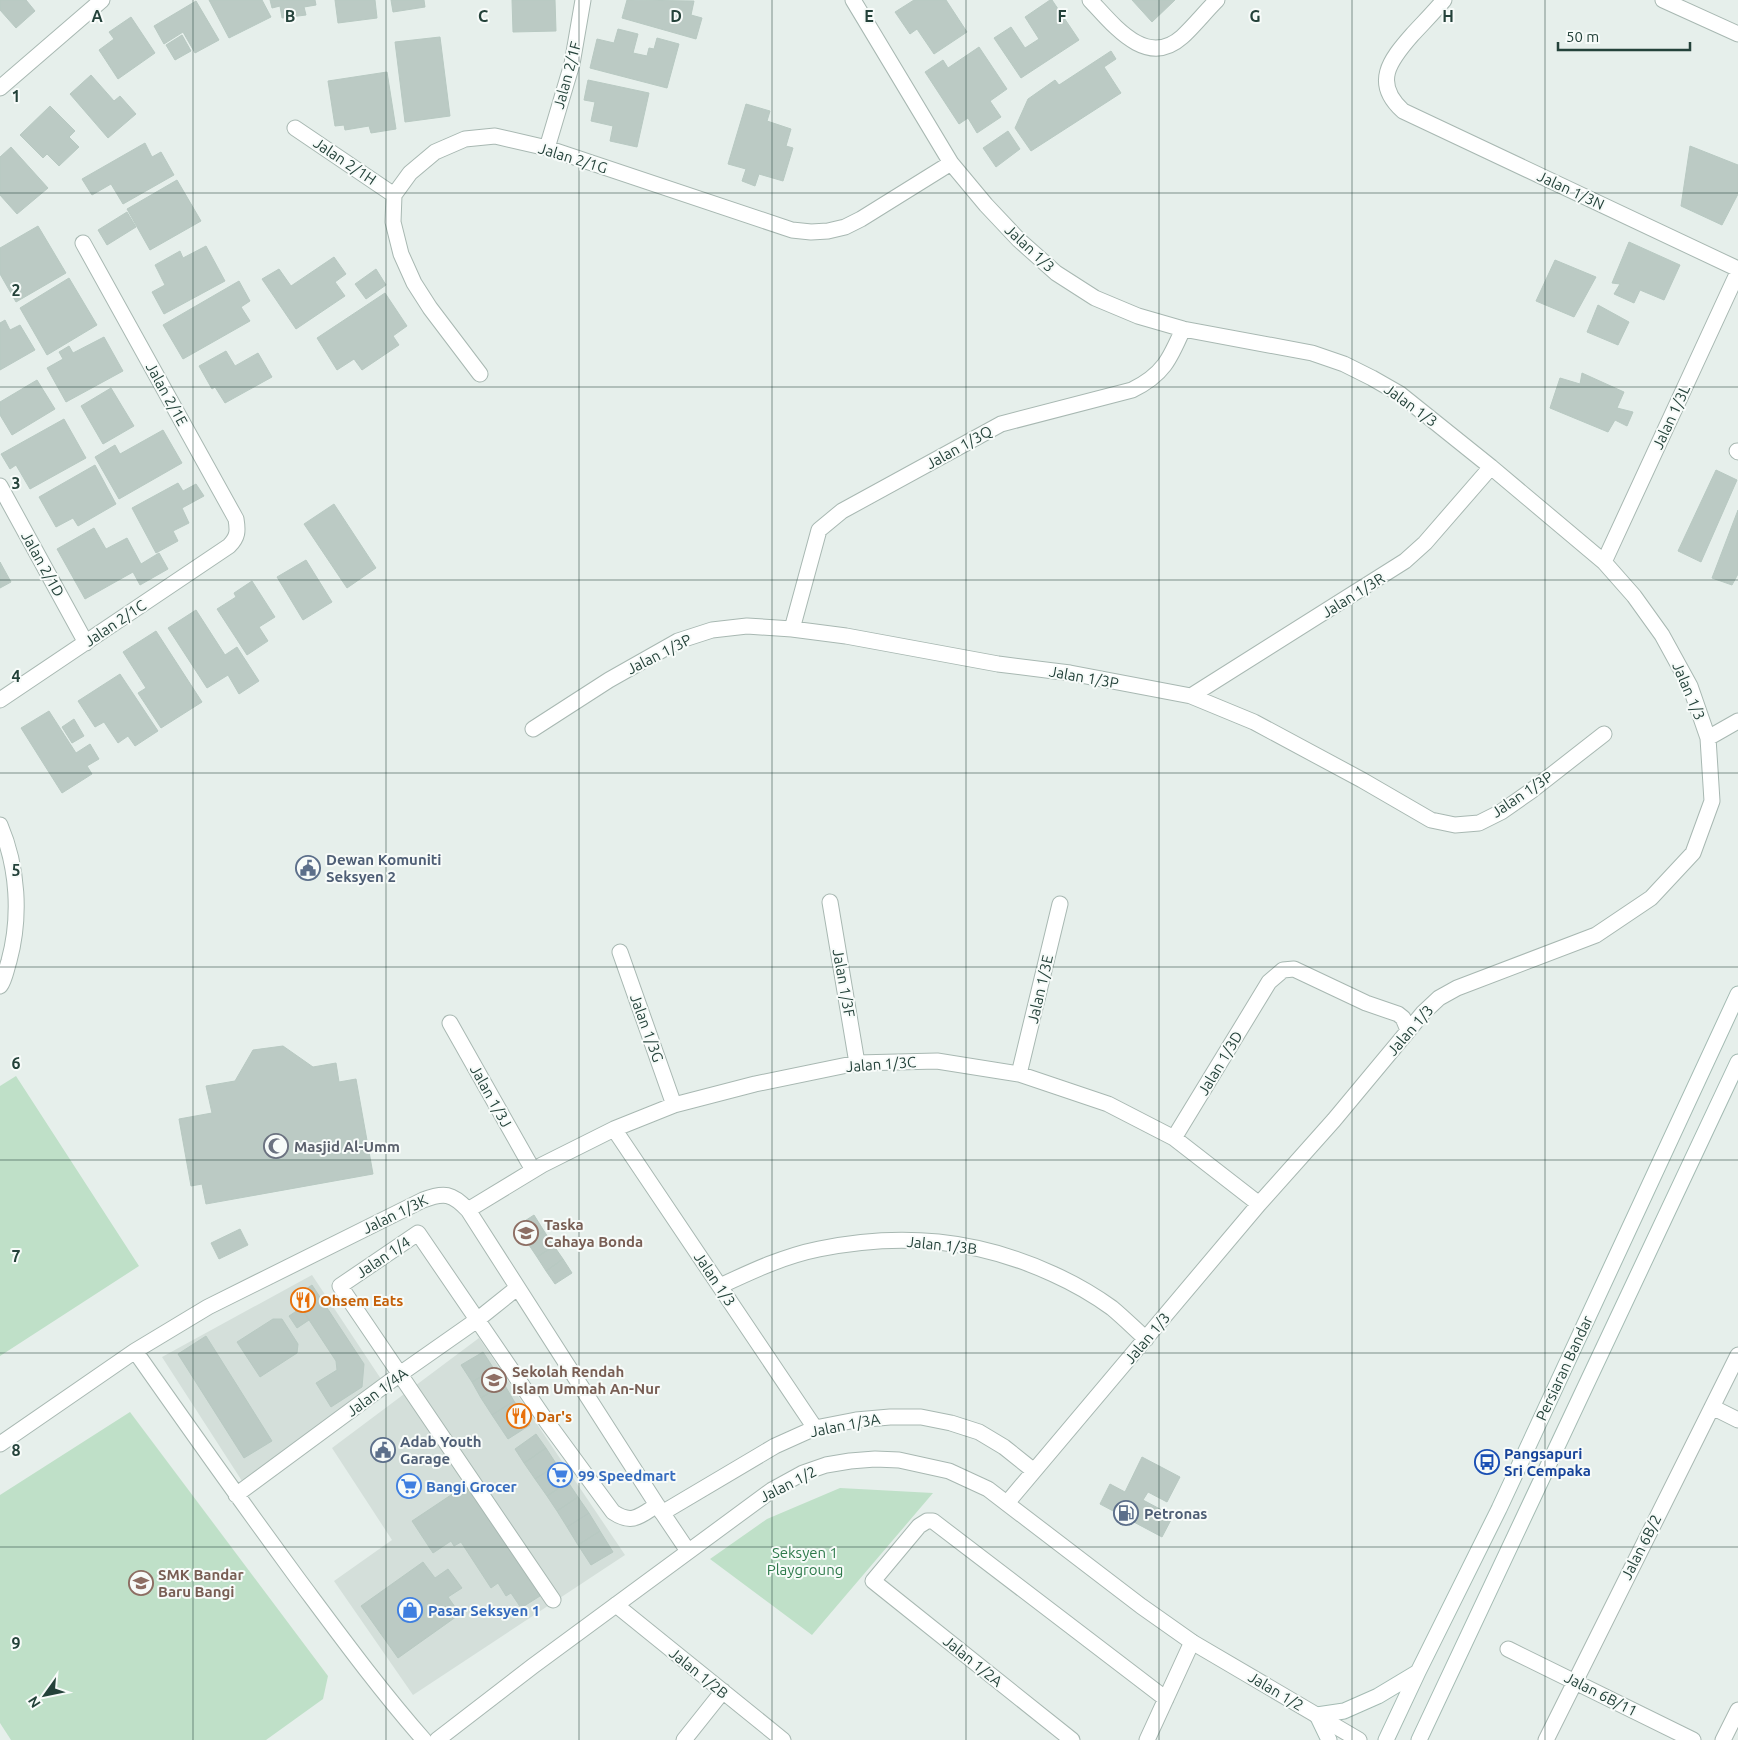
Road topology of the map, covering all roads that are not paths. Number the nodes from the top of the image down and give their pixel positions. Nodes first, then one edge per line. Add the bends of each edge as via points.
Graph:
1 (102, 0) edge
2 (583, 0) edge
3 (853, 0) edge
4 (1090, 0) edge
5 (1217, 0) edge
6 (1444, 0) edge
7 (1662, 0) edge
8 (1738, 34) edge
9 (0, 88) edge
10 (295, 128) dead end
11 (547, 148) junction
12 (951, 163) junction
13 (394, 195) junction
14 (83, 243) dead end
15 (1738, 270) edge
16 (1184, 329) junction
17 (480, 374) dead end
18 (1492, 467) junction
19 (0, 486) edge
20 (230, 546) joint
21 (1604, 562) junction
22 (792, 629) junction
23 (86, 643) junction
24 (1191, 696) junction
25 (0, 700) edge
26 (1738, 721) edge
27 (533, 729) dead end
28 (1604, 734) dead end
29 (1708, 738) junction
30 (0, 825) edge
31 (830, 902) dead end
32 (1060, 904) dead end
33 (620, 952) dead end
34 (0, 986) edge
35 (1738, 994) edge
36 (450, 1023) dead end
37 (1408, 1030) junction
38 (1738, 1062) edge
39 (857, 1063) junction
40 (1019, 1074) junction
41 (674, 1105) junction
42 (614, 1129) junction
43 (1174, 1138) junction
44 (533, 1170) junction
45 (1259, 1204) junction
46 (468, 1210) junction
47 (720, 1286) junction
48 (517, 1288) junction
49 (477, 1320) junction
50 (1146, 1339) junction
51 (135, 1351) junction
52 (1738, 1355) edge
53 (400, 1374) junction
54 (1712, 1407) junction
55 (1738, 1420) edge
56 (815, 1428) junction
57 (0, 1444) edge
58 (1034, 1471) junction
59 (236, 1495) junction
60 (1007, 1503) junction
61 (659, 1509) junction
62 (688, 1550) junction
63 (553, 1600) dead end
64 (616, 1605) junction
65 (1192, 1642) junction
66 (1508, 1649) dead end
67 (1418, 1672) junction
68 (1574, 1681) junction
69 (723, 1691) junction
70 (1166, 1699) junction
71 (1738, 1710) edge
72 (1316, 1715) junction
73 (424, 1740) edge
74 (437, 1740) edge
75 (684, 1740) edge
76 (783, 1740) edge
77 (1072, 1740) edge
78 (1147, 1740) edge
79 (1329, 1740) edge
80 (1359, 1740) edge
81 (1386, 1740) edge
82 (1419, 1740) edge
83 (1546, 1740) edge
84 (1693, 1740) edge
85 (1723, 1740) edge

1 - 9 street
2 - 11 street, Jalan 2/1F via 572,64
3 - 12 street, Jalan 1/3
4 - 5 street via 1123,34 1138,45 1153,48 1181,38
6 - 15 street, Jalan 1/3N via 1388,66 1386,78 1394,103 1403,111
7 - 8 street
10 - 13 street, Jalan 2/1H
11 - 12 street, Jalan 2/1G via 792,230 811,232 828,231 862,219
11 - 13 street, Jalan 2/1G via 495,136 465,139 435,152 410,173
12 - 16 street, Jalan 1/3 via 1019,240 1056,273 1095,298 1138,316
13 - 17 street via 393,222 401,254 414,283
14 - 20 street, Jalan 2/1E via 236,519 238,530
15 - 21 street, Jalan 1/3L
16 - 18 street, Jalan 1/3 via 1312,353 1344,364 1400,394
16 - 22 street, Jalan 1/3Q via 1170,358 1148,382 1132,390 1001,424 842,511 819,530
18 - 21 street, Jalan 1/3
18 - 24 street, Jalan 1/3R via 1405,561
19 - 23 street, Jalan 2/1D
20 - 23 street, Jalan 2/1C
21 - 29 street, Jalan 1/3 via 1662,635 1690,686
22 - 24 street, Jalan 1/3P via 1070,673
22 - 27 street, Jalan 1/3P via 747,626 712,630 678,641
23 - 25 street, Jalan 2/1C
24 - 28 street, Jalan 1/3P via 1254,722 1431,820 1455,825 1479,823 1501,812
26 - 29 street
29 - 37 street, Jalan 1/3 via 1712,801 1692,853 1651,898 1596,935 1457,988 1439,998
30 - 34 street via 14,874 16,912 12,947
31 - 39 street, Jalan 1/3F
32 - 40 street, Jalan 1/3E
33 - 41 street, Jalan 1/3G
35 - 67 street, Persiaran Bandar via 1499,1509
36 - 44 street, Jalan 1/3J
37 - 43 street, Jalan 1/3D via 1398,1014 1366,1003 1294,969 1281,971 1266,988
37 - 45 street, Jalan 1/3
38 - 82 street, Persiaran Bandar
39 - 40 street, Jalan 1/3C via 937,1061
39 - 41 street, Jalan 1/3C
40 - 43 street, Jalan 1/3C via 1108,1104
41 - 42 street, Jalan 1/3C
42 - 44 street, Jalan 1/3C
42 - 47 street, Jalan 1/3
43 - 45 street, Jalan 1/3C
44 - 46 street, Jalan 1/3C
45 - 50 street, Jalan 1/3
46 - 48 street, Jalan 1/3K
46 - 51 street, Jalan 1/3K via 449,1195 423,1200 208,1307
47 - 50 street, Jalan 1/3B via 765,1265 818,1249 875,1240 928,1240 978,1248 1030,1263 1071,1282 1111,1308
47 - 56 street, Jalan 1/3
48 - 49 street, Jalan 1/4A
48 - 61 street, Jalan 1/3K
49 - 53 street, Jalan 1/4A
49 - 53 street, Jalan 1/4 via 418,1233 340,1286
49 - 61 street, Jalan 1/4 via 613,1512 626,1519
50 - 58 street, Jalan 1/3
51 - 57 street, Jalan 1/3K
51 - 59 street
52 - 54 street, Jalan 6B/2
53 - 59 street, Jalan 1/4A
53 - 63 street, Jalan 1/4
54 - 55 street
54 - 68 street, Jalan 6B/2
56 - 58 street, Jalan 1/3A via 890,1417 921,1417 952,1423 979,1432
56 - 61 street, Jalan 1/3A
58 - 60 street, Jalan 1/3
59 - 73 street via 364,1667
60 - 62 street, Jalan 1/2 via 988,1489 949,1471 899,1460 850,1461 803,1473 772,1490
60 - 65 street, Jalan 1/2
61 - 62 street, Jalan 1/3K
62 - 64 street, Jalan 1/2
64 - 69 street, Jalan 1/2B
64 - 74 street, Jalan 1/2
65 - 70 street
65 - 72 street, Jalan 1/2
66 - 68 street, Jalan 6B/11
67 - 72 street via 1378,1696 1344,1711
67 - 81 street, Persiaran Bandar
68 - 83 street, Jalan 6B/2
68 - 84 street, Jalan 6B/11
69 - 75 street
69 - 76 street, Jalan 1/2B
70 - 77 street, Jalan 1/2A via 933,1521 919,1526 874,1581
70 - 78 street
71 - 85 street
72 - 79 street
72 - 80 street, Jalan 1/2

